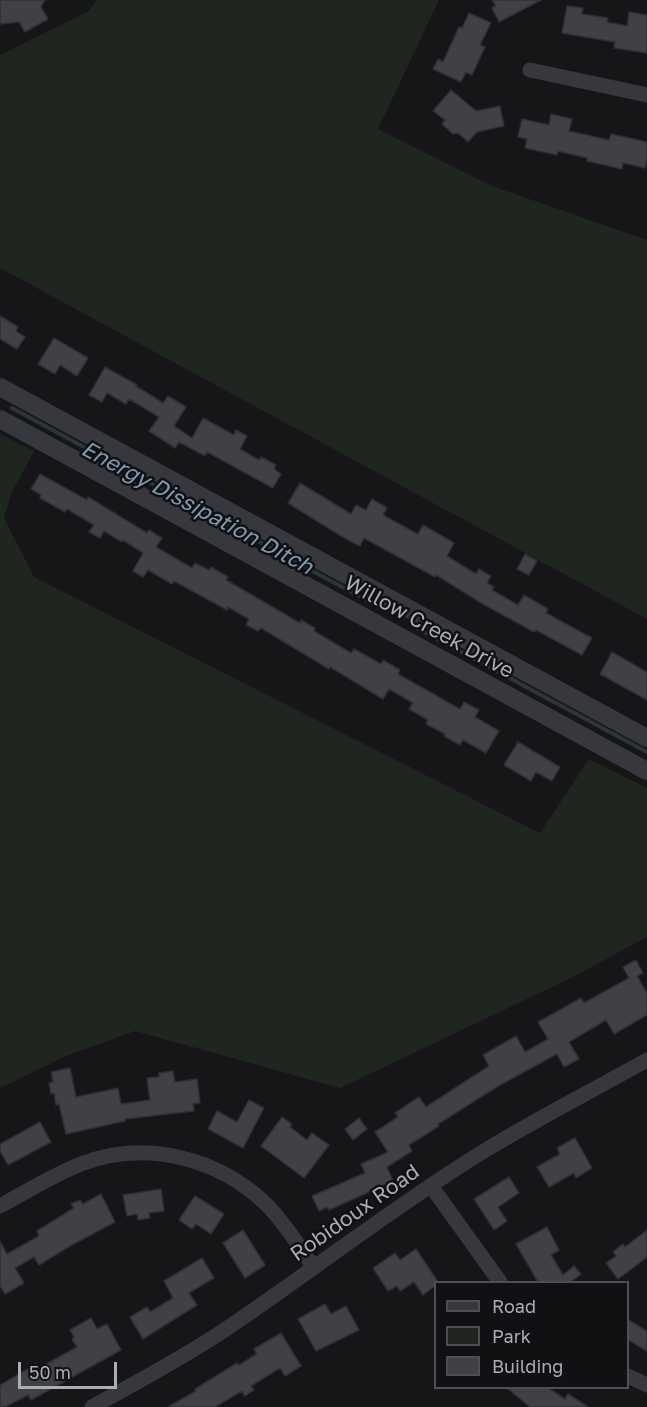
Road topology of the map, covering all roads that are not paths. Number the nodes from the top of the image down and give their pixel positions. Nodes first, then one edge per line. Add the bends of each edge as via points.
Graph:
1 (530, 70) dead end
2 (647, 95) edge
3 (0, 387) edge
4 (0, 419) edge
5 (647, 738) edge
6 (647, 771) edge
7 (647, 1060) edge
8 (431, 1186) junction
9 (0, 1206) edge
10 (314, 1267) junction
11 (499, 1281) edge
12 (629, 1377) edge
13 (647, 1385) edge
14 (92, 1407) edge

1 - 2 street
3 - 5 street, Willow Creek Drive
4 - 6 street, Willow Creek Drive
7 - 8 street, Robidoux Road via 521,1128
8 - 10 street, Robidoux Road
8 - 11 street
9 - 10 street via 82,1164 140,1152 168,1155 214,1168 246,1187 277,1217
10 - 14 street, Robidoux Road via 224,1331
12 - 13 street

